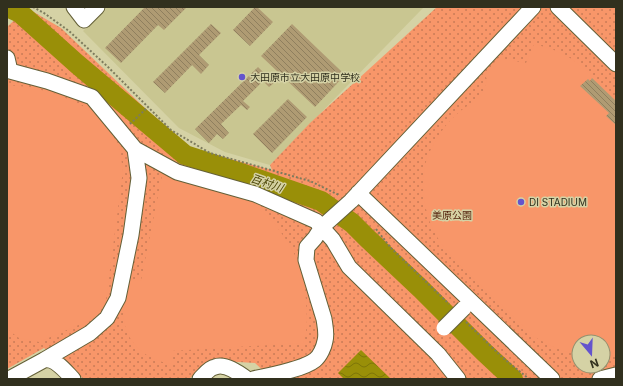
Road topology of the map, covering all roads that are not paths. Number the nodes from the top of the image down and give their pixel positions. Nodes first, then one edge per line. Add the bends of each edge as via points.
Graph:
1 (74, 7) edge
2 (97, 7) edge
3 (533, 7) edge
4 (558, 7) edge
5 (616, 64) edge
6 (8, 67) edge
7 (135, 149) junction
8 (354, 197) junction
9 (322, 227) junction
10 (463, 310) junction
11 (428, 344) junction
12 (44, 360) junction
13 (616, 375) edge
14 (9, 379) edge
15 (73, 379) edge
16 (200, 379) edge
17 (247, 379) edge
18 (253, 379) edge
19 (458, 379) edge
20 (552, 379) edge
21 (600, 379) edge

1 - 2 street via 84,20
3 - 8 street
4 - 5 street
6 - 7 street via 92,97
7 - 9 street via 177,172 255,194 316,221
7 - 12 street via 139,178 118,298 107,318 90,332
8 - 9 street
8 - 10 street
9 - 11 street via 349,267
9 - 18 street via 307,247 306,260 324,319 326,340 322,350 316,359 304,366
10 - 11 street, bridge
10 - 20 street
11 - 19 street
12 - 14 street
12 - 15 street via 54,361
13 - 21 street
16 - 17 street via 216,366 229,368

